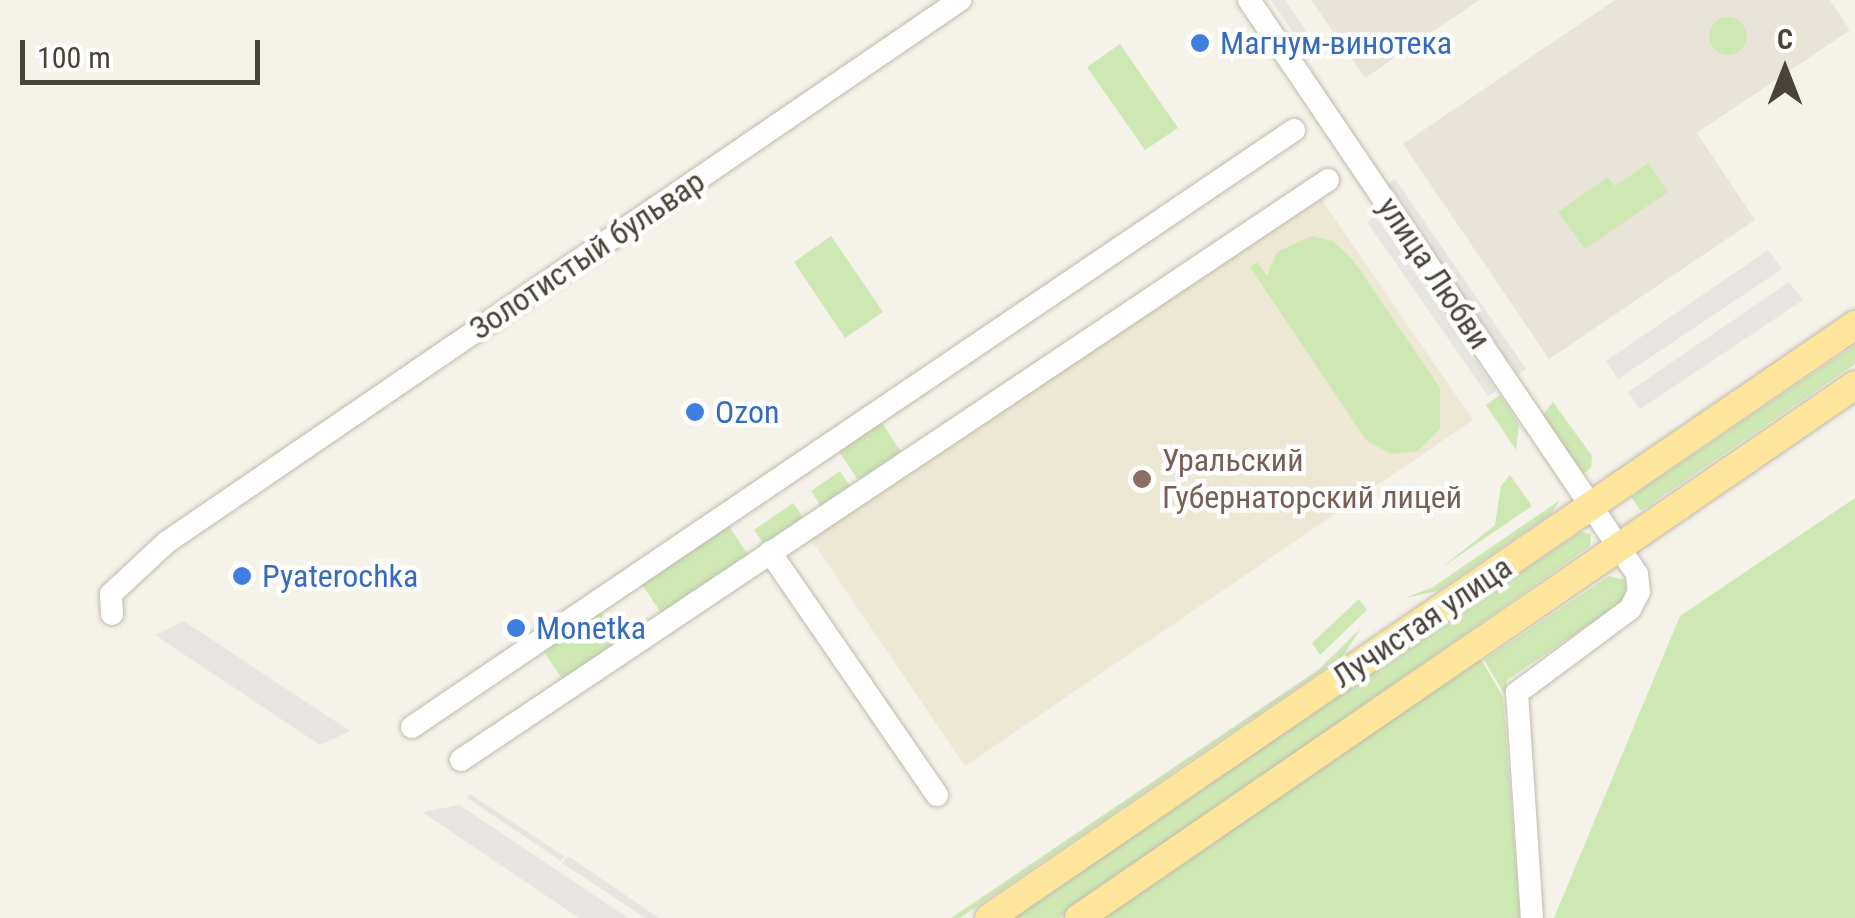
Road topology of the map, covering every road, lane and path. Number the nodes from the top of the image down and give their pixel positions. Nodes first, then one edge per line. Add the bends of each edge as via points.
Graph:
1 (960, 0) edge
2 (1249, 0) edge
3 (1294, 130) dead end
4 (1328, 180) dead end
5 (1855, 325) edge
6 (1855, 386) edge
7 (1591, 506) junction
8 (1618, 547) junction
9 (770, 552) junction
10 (112, 614) dead end
11 (412, 727) dead end
12 (462, 760) dead end
13 (937, 796) dead end
14 (988, 918) edge
15 (1079, 918) edge
16 (1532, 918) edge

1 - 10 street, Золотистый бульвар via 215,510 111,594
2 - 7 street, улица Любви
3 - 11 street
4 - 9 street
5 - 7 main road, Лучистая улица
6 - 8 main road, Лучистая улица
7 - 8 street, улица Любви
7 - 14 main road, Лучистая улица
8 - 15 main road, Лучистая улица
8 - 16 street, улица Любви via 1637,574 1636,600 1518,693
9 - 12 street
9 - 13 street

